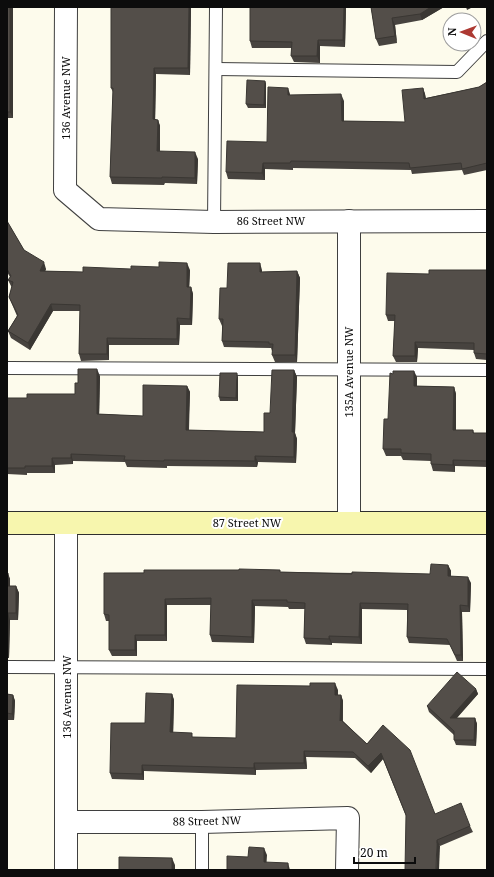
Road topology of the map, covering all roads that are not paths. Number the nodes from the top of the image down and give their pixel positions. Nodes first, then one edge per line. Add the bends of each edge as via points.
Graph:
1 (66, 7) edge
2 (216, 7) edge
3 (487, 41) edge
4 (216, 69) junction
5 (65, 190) joint
6 (348, 221) junction
7 (487, 221) edge
8 (214, 222) junction
9 (7, 368) edge
10 (349, 369) junction
11 (487, 370) edge
12 (7, 523) edge
13 (66, 523) junction
14 (349, 523) junction
15 (487, 523) edge
16 (67, 667) junction
17 (7, 668) edge
18 (487, 669) edge
19 (66, 822) junction
20 (202, 822) junction
21 (66, 870) edge
22 (202, 870) edge
23 (347, 870) edge

1 - 5 street, 136 Avenue NW
2 - 4 lane
3 - 4 lane via 458,72
4 - 8 lane
5 - 8 street, 86 Street NW via 99,219
6 - 7 street, 86 Street NW
6 - 8 street, 86 Street NW
6 - 10 street, 135A Avenue NW
9 - 10 lane
10 - 11 lane
10 - 14 street, 135A Avenue NW
12 - 13 street, 87 Street NW
13 - 14 street, 87 Street NW
13 - 16 street, 136 Avenue NW
14 - 15 street, 87 Street NW
16 - 17 lane
16 - 18 lane
16 - 19 street, 136 Avenue NW
19 - 20 street, 88 Street NW
19 - 21 street, 136 Avenue NW
20 - 22 lane
20 - 23 street, 88 Street NW via 348,818

